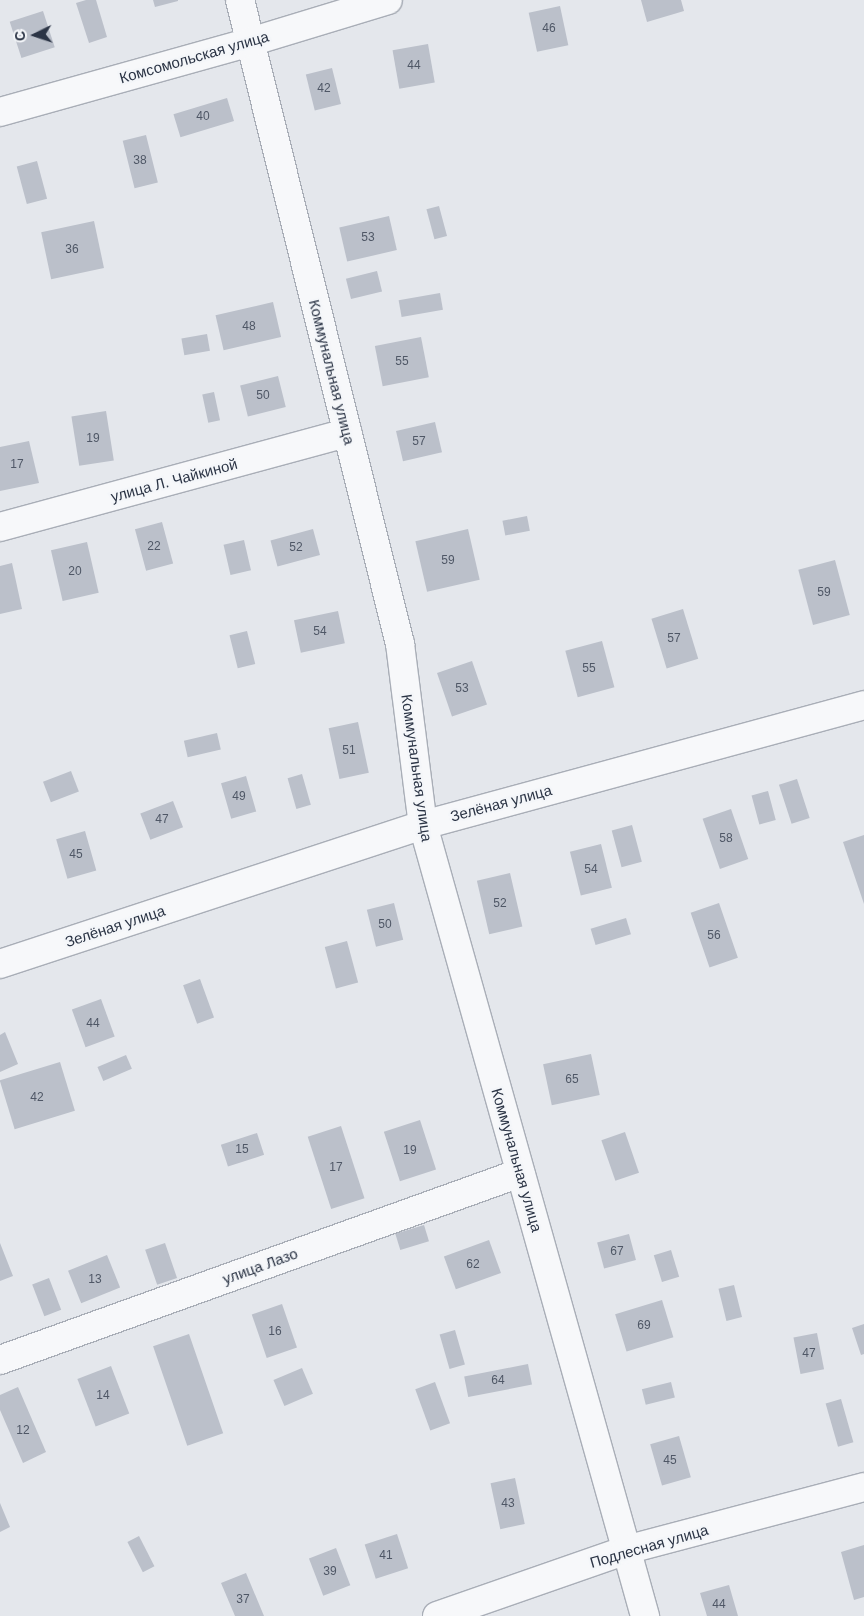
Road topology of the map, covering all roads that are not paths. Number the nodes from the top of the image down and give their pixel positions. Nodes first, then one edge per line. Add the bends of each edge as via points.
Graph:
1 (240, 0) edge
2 (388, 0) edge
3 (250, 42) junction
4 (0, 112) edge
5 (347, 432) junction
6 (0, 527) edge
7 (864, 705) edge
8 (423, 824) junction
9 (0, 964) edge
10 (520, 1173) junction
11 (0, 1360) edge
12 (864, 1488) edge
13 (626, 1550) junction
14 (437, 1616) edge
15 (645, 1616) edge

1 - 3 street, Коммунальная улица
2 - 3 street, Комсомольская улица
3 - 4 street, Комсомольская улица
3 - 5 street, Коммунальная улица
5 - 6 street, улица Л. Чайкиной
5 - 8 street, Коммунальная улица via 400,644
7 - 8 street, Зелёная улица
8 - 9 street, Зелёная улица
8 - 10 street, Коммунальная улица
10 - 11 street, улица Лазо
10 - 13 street, Коммунальная улица
12 - 13 street, Подлесная улица
13 - 14 street, Подлесная улица
13 - 15 street, Коммунальная улица

